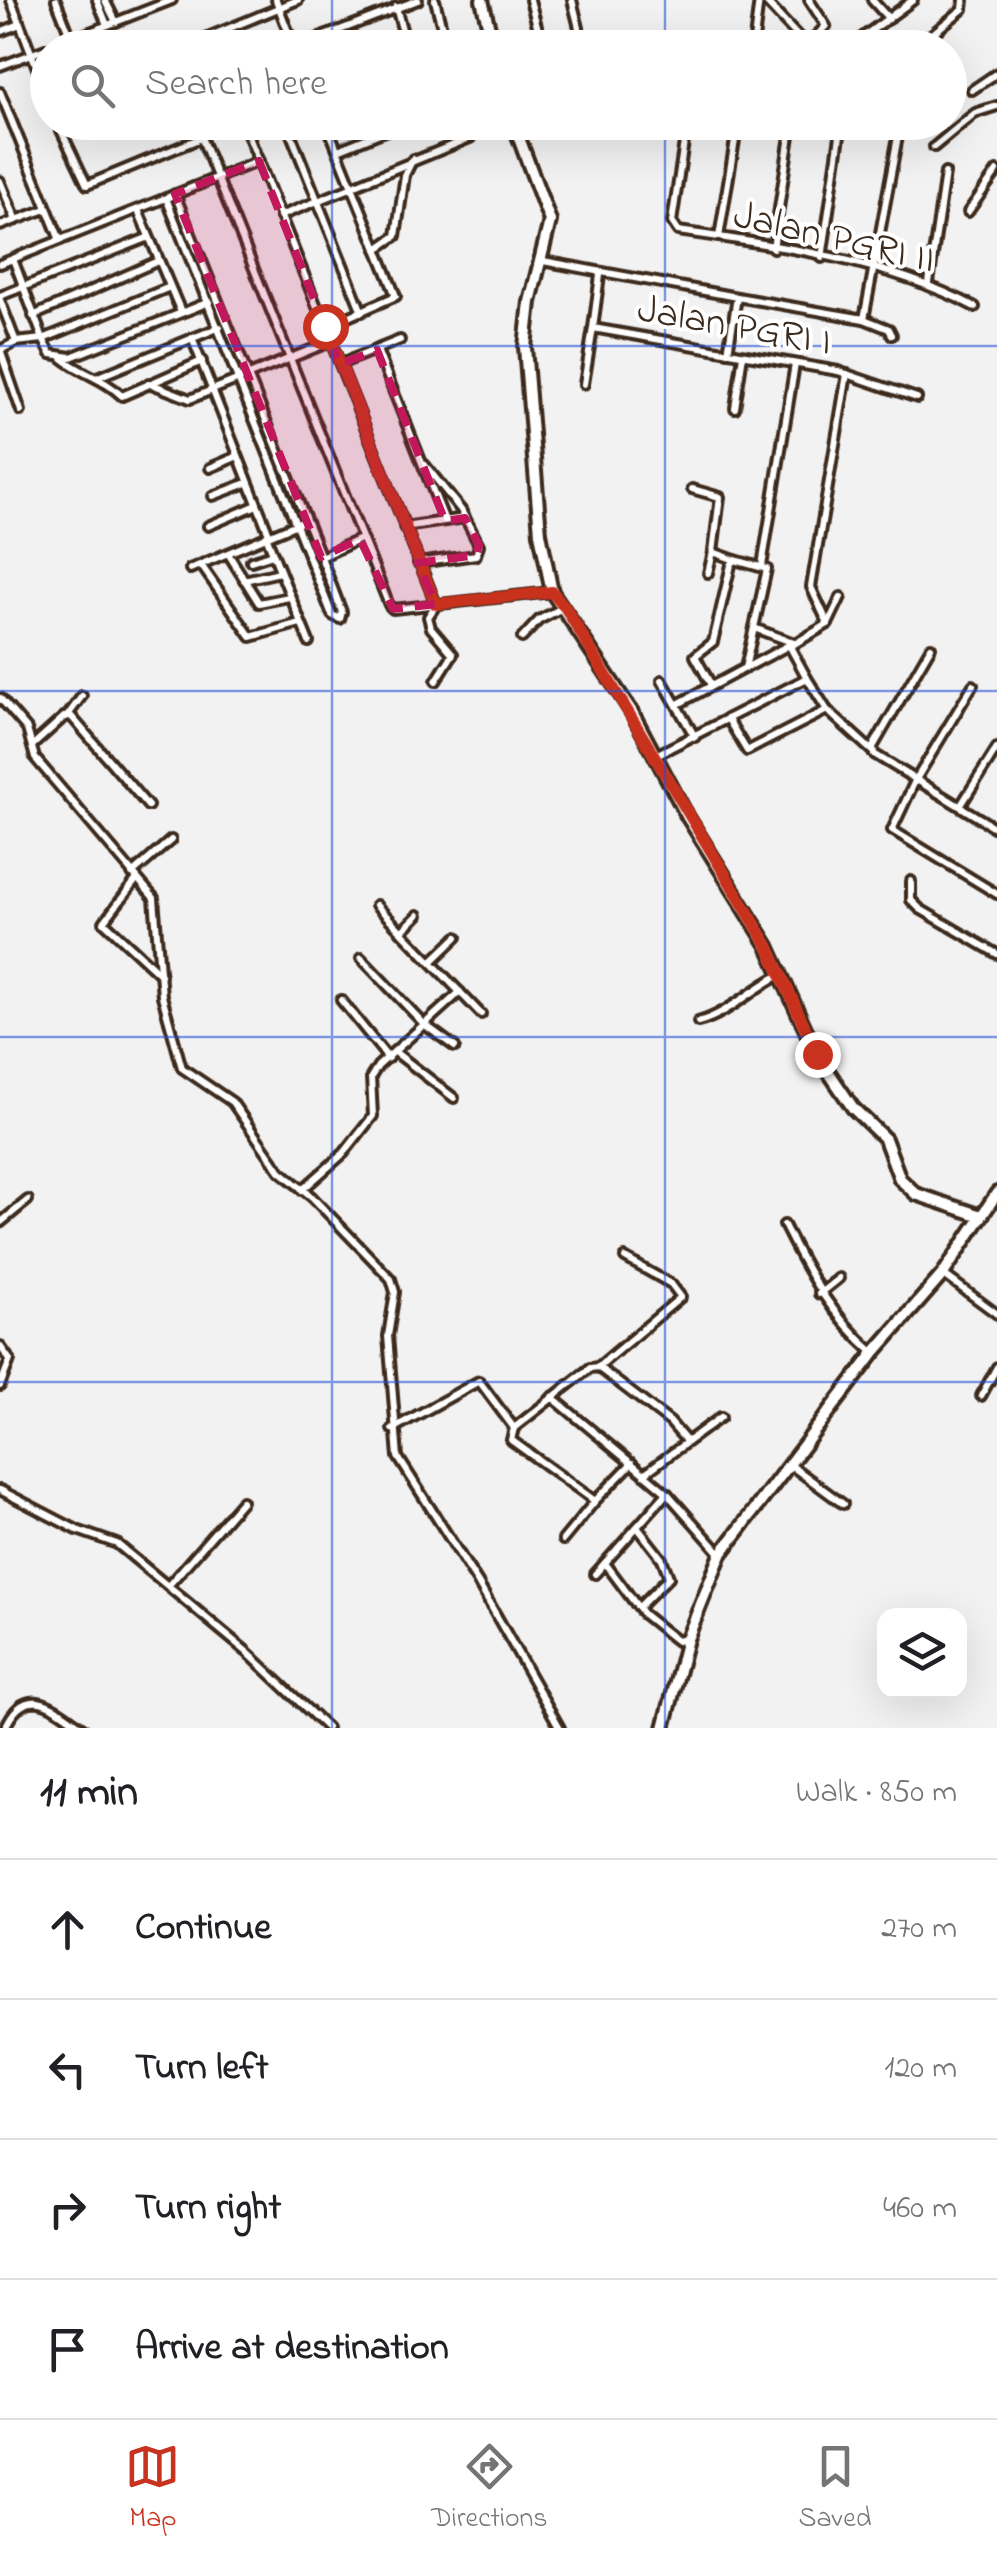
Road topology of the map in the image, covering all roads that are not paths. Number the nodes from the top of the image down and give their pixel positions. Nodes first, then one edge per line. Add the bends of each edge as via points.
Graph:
1 (11, 0) edge
2 (56, 0) edge
3 (97, 0) edge
4 (105, 0) edge
5 (172, 0) edge
6 (298, 0) edge
7 (418, 0) edge
8 (434, 0) edge
9 (482, 0) edge
10 (530, 0) edge
11 (572, 0) edge
12 (761, 0) edge
13 (809, 0) edge
14 (872, 0) edge
15 (913, 0) edge
16 (964, 0) edge
17 (277, 4) edge
18 (396, 7) junction
19 (889, 18) junction
20 (112, 23) junction
21 (20, 24) junction
22 (68, 30) edge
23 (93, 30) edge
24 (220, 30) edge
25 (287, 30) edge
26 (337, 30) edge
27 (401, 30) edge
28 (442, 30) edge
29 (490, 30) edge
30 (538, 30) edge
31 (580, 30) edge
32 (756, 30) edge
33 (790, 30) edge
34 (822, 30) edge
35 (873, 30) edge
36 (938, 30) edge
37 (0, 32) edge
38 (30, 49) edge
39 (30, 55) edge
40 (0, 66) edge
41 (997, 73) edge
42 (972, 90) dead end
43 (0, 92) edge
44 (997, 106) edge
45 (967, 119) edge
46 (66, 140) edge
47 (196, 140) edge
48 (202, 140) edge
49 (250, 140) edge
50 (293, 140) edge
51 (334, 140) edge
52 (363, 140) edge
53 (465, 140) edge
54 (520, 140) edge
55 (684, 140) edge
56 (735, 140) edge
57 (789, 140) edge
58 (839, 140) edge
59 (898, 140) edge
60 (942, 140) edge
61 (934, 147) dead end
62 (338, 150) junction
63 (413, 159) junction
64 (259, 161) junction
65 (997, 170) edge
66 (945, 173) dead end
67 (216, 178) junction
68 (0, 181) edge
69 (353, 186) junction
70 (175, 194) junction
71 (166, 198) junction
72 (317, 201) junction
73 (46, 209) junction
74 (138, 210) junction
75 (968, 212) dead end
76 (280, 216) junction
77 (16, 220) junction
78 (0, 226) edge
79 (720, 237) junction
80 (147, 238) junction
81 (60, 240) junction
82 (377, 248) junction
83 (774, 248) junction
84 (822, 258) junction
85 (12, 259) junction
86 (543, 261) junction
87 (158, 262) junction
88 (0, 264) edge
89 (876, 269) junction
90 (600, 275) junction
91 (929, 283) junction
92 (170, 287) junction
93 (22, 288) junction
94 (737, 297) junction
95 (0, 298) edge
96 (209, 302) junction
97 (975, 307) dead end
98 (181, 312) junction
99 (362, 312) junction
100 (34, 316) junction
101 (864, 319) junction
102 (325, 326) junction
103 (220, 327) junction
104 (593, 328) junction
105 (892, 336) dead end
106 (192, 338) junction
107 (43, 340) junction
108 (400, 340) dead end
109 (16, 342) junction
110 (330, 342) junction
111 (0, 350) edge
112 (377, 350) junction
113 (728, 352) junction
114 (744, 355) junction
115 (61, 358) junction
116 (288, 358) junction
117 (202, 362) junction
118 (340, 364) junction
119 (795, 364) junction
120 (847, 374) junction
121 (98, 377) junction
122 (244, 377) junction
123 (149, 383) junction
124 (584, 384) dead end
125 (213, 390) junction
126 (916, 398) dead end
127 (735, 408) dead end
128 (22, 411) dead end
129 (238, 456) junction
130 (421, 460) junction
131 (210, 468) dead end
132 (247, 483) junction
133 (692, 490) dead end
134 (214, 496) dead end
135 (257, 506) junction
136 (465, 518) junction
137 (306, 520) junction
138 (444, 521) junction
139 (297, 524) junction
140 (208, 526) dead end
141 (404, 527) junction
142 (267, 535) junction
143 (360, 539) junction
144 (713, 552) junction
145 (274, 554) junction
146 (229, 555) junction
147 (321, 557) junction
148 (735, 560) junction
149 (251, 561) dead end
150 (418, 563) junction
151 (201, 565) junction
152 (762, 566) junction
153 (190, 570) dead end
154 (280, 572) junction
155 (708, 573) dead end
156 (244, 580) junction
157 (552, 592) junction
158 (289, 597) junction
159 (841, 597) dead end
160 (436, 604) junction
161 (565, 607) junction
162 (300, 623) junction
163 (828, 624) junction
164 (754, 628) junction
165 (522, 638) dead end
166 (309, 642) dead end
167 (792, 644) junction
168 (932, 647) dead end
169 (745, 668) junction
170 (807, 678) junction
171 (662, 680) dead end
172 (436, 681) dead end
173 (973, 684) dead end
174 (711, 686) junction
175 (82, 696) dead end
176 (0, 698) edge
177 (678, 704) junction
178 (14, 710) junction
179 (827, 710) junction
180 (0, 715) edge
181 (68, 715) junction
182 (729, 720) junction
183 (694, 738) junction
184 (32, 745) junction
185 (997, 748) edge
186 (874, 754) junction
187 (654, 756) junction
188 (915, 781) junction
189 (961, 805) junction
190 (148, 806) dead end
191 (997, 829) edge
192 (171, 840) dead end
193 (134, 877) junction
194 (911, 882) dead end
195 (997, 894) edge
196 (376, 905) dead end
197 (418, 915) dead end
198 (401, 932) junction
199 (458, 937) dead end
200 (997, 954) edge
201 (361, 958) dead end
202 (431, 962) junction
203 (162, 975) junction
204 (780, 975) junction
205 (460, 992) junction
206 (341, 1000) dead end
207 (481, 1014) dead end
208 (698, 1022) dead end
209 (425, 1024) junction
210 (455, 1046) dead end
211 (392, 1055) junction
212 (454, 1098) dead end
213 (302, 1190) junction
214 (997, 1193) edge
215 (28, 1200) dead end
216 (981, 1216) junction
217 (0, 1223) edge
218 (784, 1225) dead end
219 (625, 1258) dead end
220 (943, 1274) junction
221 (839, 1278) dead end
222 (819, 1294) junction
223 (997, 1314) edge
224 (0, 1346) edge
225 (874, 1353) junction
226 (598, 1366) junction
227 (997, 1366) edge
228 (0, 1386) edge
229 (981, 1396) dead end
230 (552, 1398) junction
231 (721, 1416) dead end
232 (514, 1428) junction
233 (392, 1429) junction
234 (686, 1442) junction
235 (632, 1463) junction
236 (788, 1463) junction
237 (644, 1474) junction
238 (0, 1490) edge
239 (666, 1493) junction
240 (595, 1500) junction
241 (242, 1501) dead end
242 (843, 1504) dead end
243 (636, 1528) junction
244 (563, 1540) dead end
245 (721, 1554) junction
246 (605, 1563) junction
247 (595, 1574) dead end
248 (168, 1586) junction
249 (639, 1607) junction
250 (687, 1639) junction
251 (5, 1728) edge
252 (84, 1728) edge
253 (326, 1728) edge
254 (560, 1728) edge
255 (664, 1728) edge

1 - 21 street
2 - 22 street
3 - 20 street
4 - 20 street
5 - 20 street
6 - 17 street
7 - 18 street
8 - 28 street
9 - 29 street
10 - 30 street
11 - 31 street
12 - 32 street
12 - 33 street
13 - 34 street via 826,26
14 - 19 street
15 - 19 street
16 - 36 street via 964,9
17 - 24 street
17 - 25 street
18 - 26 street
18 - 27 street
19 - 35 street
20 - 23 street
21 - 37 street
21 - 38 street
39 - 40 street
41 - 42 street
43 - 73 street
44 - 45 street
46 - 47 street via 87,185
48 - 67 street
49 - 64 street
50 - 72 street
51 - 62 street
52 - 62 street
53 - 63 street
54 - 86 street via 548,206
55 - 79 street, Jalan PGRI II via 672,222 678,231
56 - 79 street
57 - 83 street
58 - 84 street
59 - 89 street
60 - 61 street
62 - 69 street
63 - 69 street
63 - 82 street via 404,175 396,236
64 - 67 street
64 - 76 street
65 - 75 street
66 - 91 street
67 - 70 street
67 - 116 street
68 - 77 street
69 - 72 street
69 - 82 street
70 - 71 street
70 - 122 street
71 - 74 street
71 - 96 street
72 - 76 street
72 - 99 street
73 - 77 street
73 - 81 street
74 - 80 street
74 - 81 street
76 - 102 street
77 - 78 street
79 - 83 street, Jalan PGRI II
80 - 87 street
80 - 93 street
81 - 85 street
82 - 99 street via 396,296
83 - 84 street, Jalan PGRI II
84 - 89 street, Jalan PGRI II
85 - 88 street
85 - 93 street
86 - 90 street
86 - 157 street via 526,347 540,533
87 - 92 street
87 - 100 street
89 - 91 street, Jalan PGRI II
89 - 101 street
90 - 94 street
90 - 104 street, Jalan PGRI I
91 - 97 street, Jalan PGRI II
92 - 98 street
92 - 107 street
93 - 95 street
93 - 100 street
94 - 101 street
94 - 113 street
95 - 109 street
96 - 98 street
96 - 103 street
98 - 115 street
99 - 102 street
100 - 107 street
101 - 105 street
102 - 110 street
103 - 106 street
103 - 122 street
104 - 113 street, Jalan PGRI I
104 - 124 street
106 - 117 street
106 - 121 street
107 - 109 street
107 - 115 street
108 - 112 street
109 - 111 street
110 - 116 street
110 - 118 street
111 - 128 street
112 - 118 street
112 - 130 street
113 - 114 street, Jalan PGRI I
114 - 119 street, Jalan PGRI I
114 - 127 street
115 - 121 street
116 - 122 street
116 - 143 street
117 - 123 street
117 - 125 street
118 - 141 street
119 - 120 street, Jalan PGRI I
119 - 152 street
120 - 126 street, Jalan PGRI I
120 - 163 street via 811,587
121 - 123 street via 122,396
122 - 125 street
122 - 137 street
122 - 139 street
123 - 125 street via 180,399
125 - 129 street
129 - 131 street
129 - 132 street
130 - 136 street
130 - 138 street
132 - 134 street
132 - 135 street
133 - 144 street via 720,497
135 - 140 street
135 - 142 street
136 - 138 street
136 - 150 street via 479,545 476,555
137 - 139 street
137 - 147 street
138 - 141 street
139 - 142 street
139 - 147 street via 332,615 340,619
141 - 150 street
142 - 145 street
142 - 146 street
143 - 147 street
143 - 160 street via 393,609
144 - 148 street
144 - 155 street
145 - 149 street
145 - 154 street
146 - 151 street
146 - 156 street
148 - 152 street
148 - 174 street via 713,642 694,656
150 - 160 street
151 - 153 street
151 - 162 street via 250,638
152 - 164 street via 767,570
154 - 156 street
154 - 158 street
156 - 158 street via 261,604
157 - 160 street
157 - 161 street
158 - 162 street
159 - 163 street
160 - 172 street via 428,617 431,628 453,654
161 - 165 street via 538,620
161 - 187 street
162 - 166 street
163 - 167 street
164 - 167 street
164 - 169 street
167 - 169 street
167 - 170 street
168 - 186 street
169 - 174 street
170 - 179 street
170 - 182 street
171 - 177 street
173 - 188 street
174 - 177 street
175 - 181 street
176 - 178 street
177 - 183 street
178 - 180 street
178 - 184 street
179 - 182 street via 747,751
179 - 186 street
181 - 184 street
181 - 190 street
182 - 183 street
183 - 187 street
184 - 193 street
185 - 189 street
186 - 188 street
187 - 204 street
188 - 189 street
188 - 195 street via 892,830
189 - 191 street
192 - 193 street
193 - 203 street via 154,898
193 - 203 street via 104,922
194 - 200 street via 911,900 920,909
196 - 198 street
197 - 198 street
198 - 202 street
199 - 202 street
201 - 209 street
202 - 205 street
203 - 213 street via 182,1068 232,1102 264,1153
204 - 208 street
204 - 216 street via 817,1054 852,1108 885,1139 906,1186
205 - 207 street
205 - 209 street
206 - 211 street
209 - 210 street
209 - 211 street
211 - 212 street
211 - 213 street via 371,1077 374,1116
213 - 233 street via 391,1279
214 - 216 street
215 - 217 street
216 - 220 street
218 - 222 street
219 - 226 street via 682,1297
220 - 223 street
220 - 225 street
221 - 222 street
222 - 225 street
224 - 228 street via 10,1360
225 - 236 street
226 - 230 street
226 - 234 street
227 - 229 street
230 - 232 street
230 - 235 street
231 - 234 street
232 - 233 street via 479,1381
232 - 240 street via 511,1440
233 - 254 street via 401,1467 478,1583
234 - 237 street
235 - 237 street
235 - 240 street
236 - 242 street
236 - 245 street
237 - 239 street
238 - 248 street via 113,1542
239 - 243 street
239 - 245 street
240 - 244 street
241 - 248 street
243 - 246 street
243 - 249 street via 669,1577
245 - 250 street
246 - 247 street
246 - 249 street
248 - 253 street
249 - 250 street via 668,1637
250 - 255 street
251 - 252 street via 15,1710 37,1701

